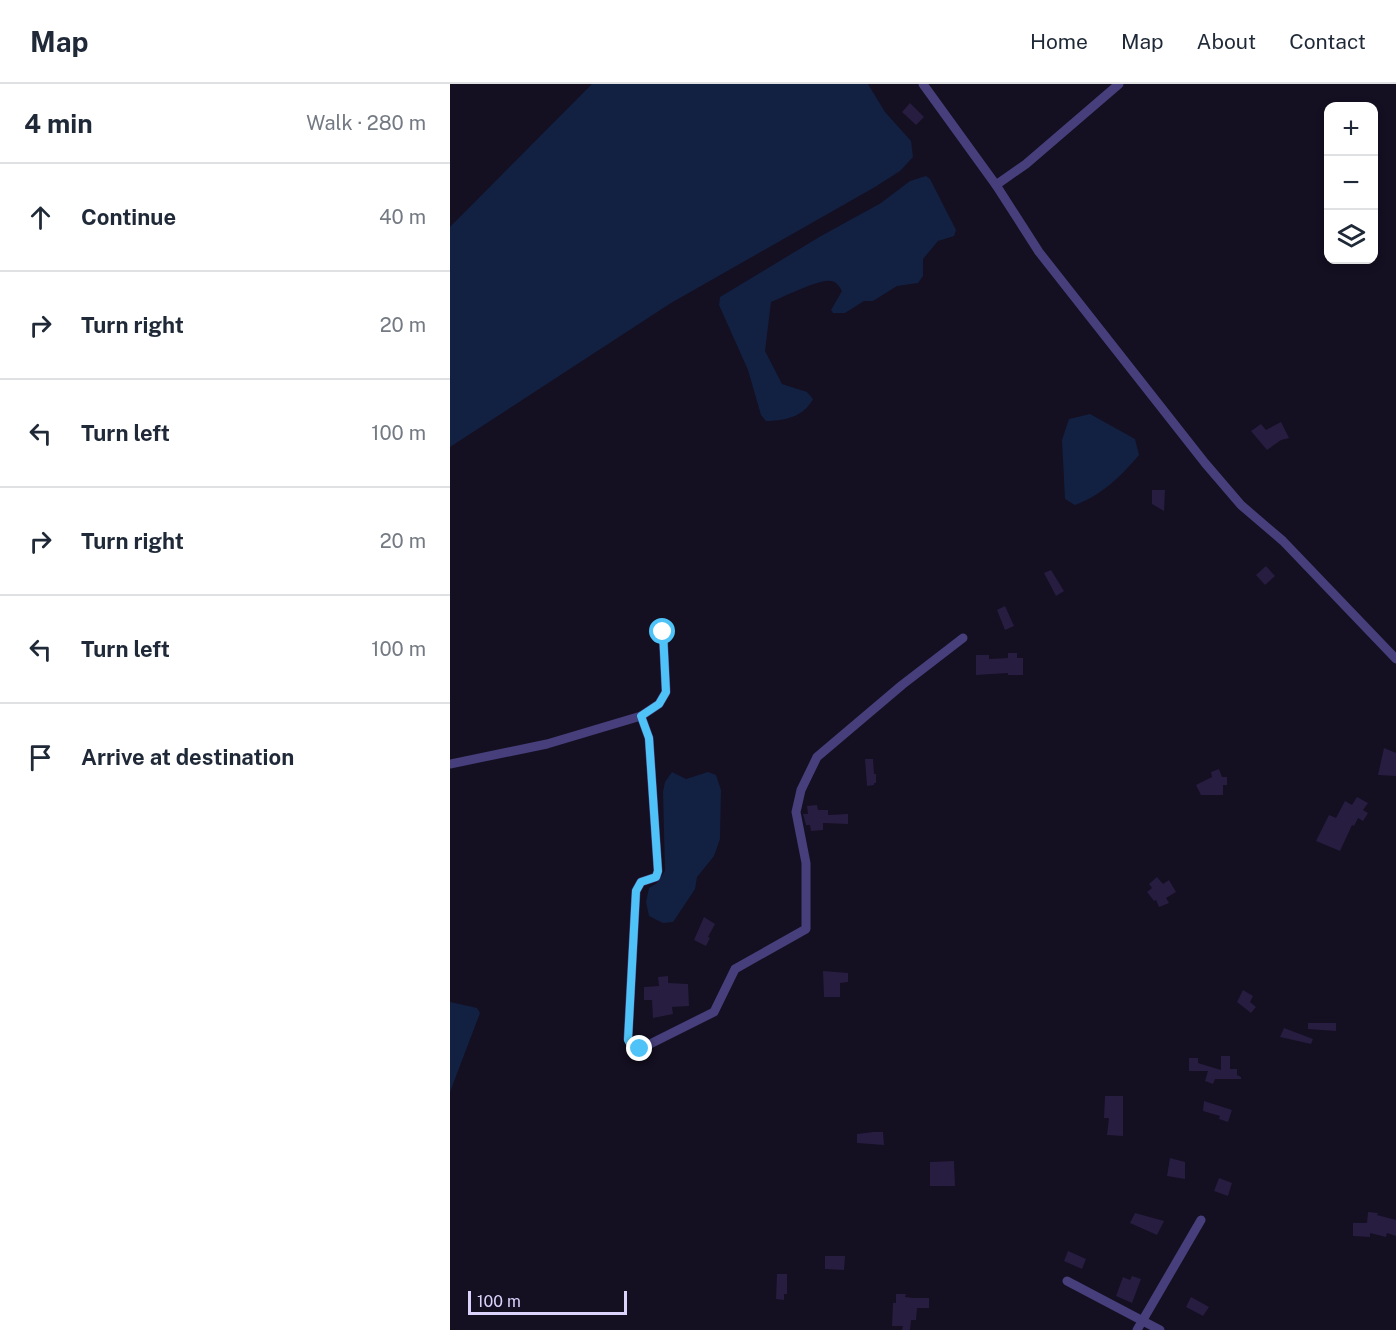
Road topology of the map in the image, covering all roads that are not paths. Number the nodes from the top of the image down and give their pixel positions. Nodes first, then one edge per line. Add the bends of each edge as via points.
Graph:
1 (923, 84) edge
2 (1119, 84) edge
3 (996, 185) junction
4 (663, 632) dead end
5 (963, 638) dead end
6 (1396, 659) edge
7 (641, 716) junction
8 (450, 764) edge
9 (1201, 1220) dead end
10 (1067, 1281) dead end
11 (1140, 1326) edge
12 (1160, 1330) edge

1 - 3 street
2 - 3 street
3 - 6 street via 1039,252 1205,464
4 - 7 street via 666,692 659,704
5 - 7 street via 817,757 801,790 796,812 806,863 806,929 735,969 714,1012 640,1049 632,1047 628,1040 636,891 641,882 656,877 658,871 649,738
7 - 8 street via 547,744
9 - 11 street
10 - 11 street
11 - 12 street

